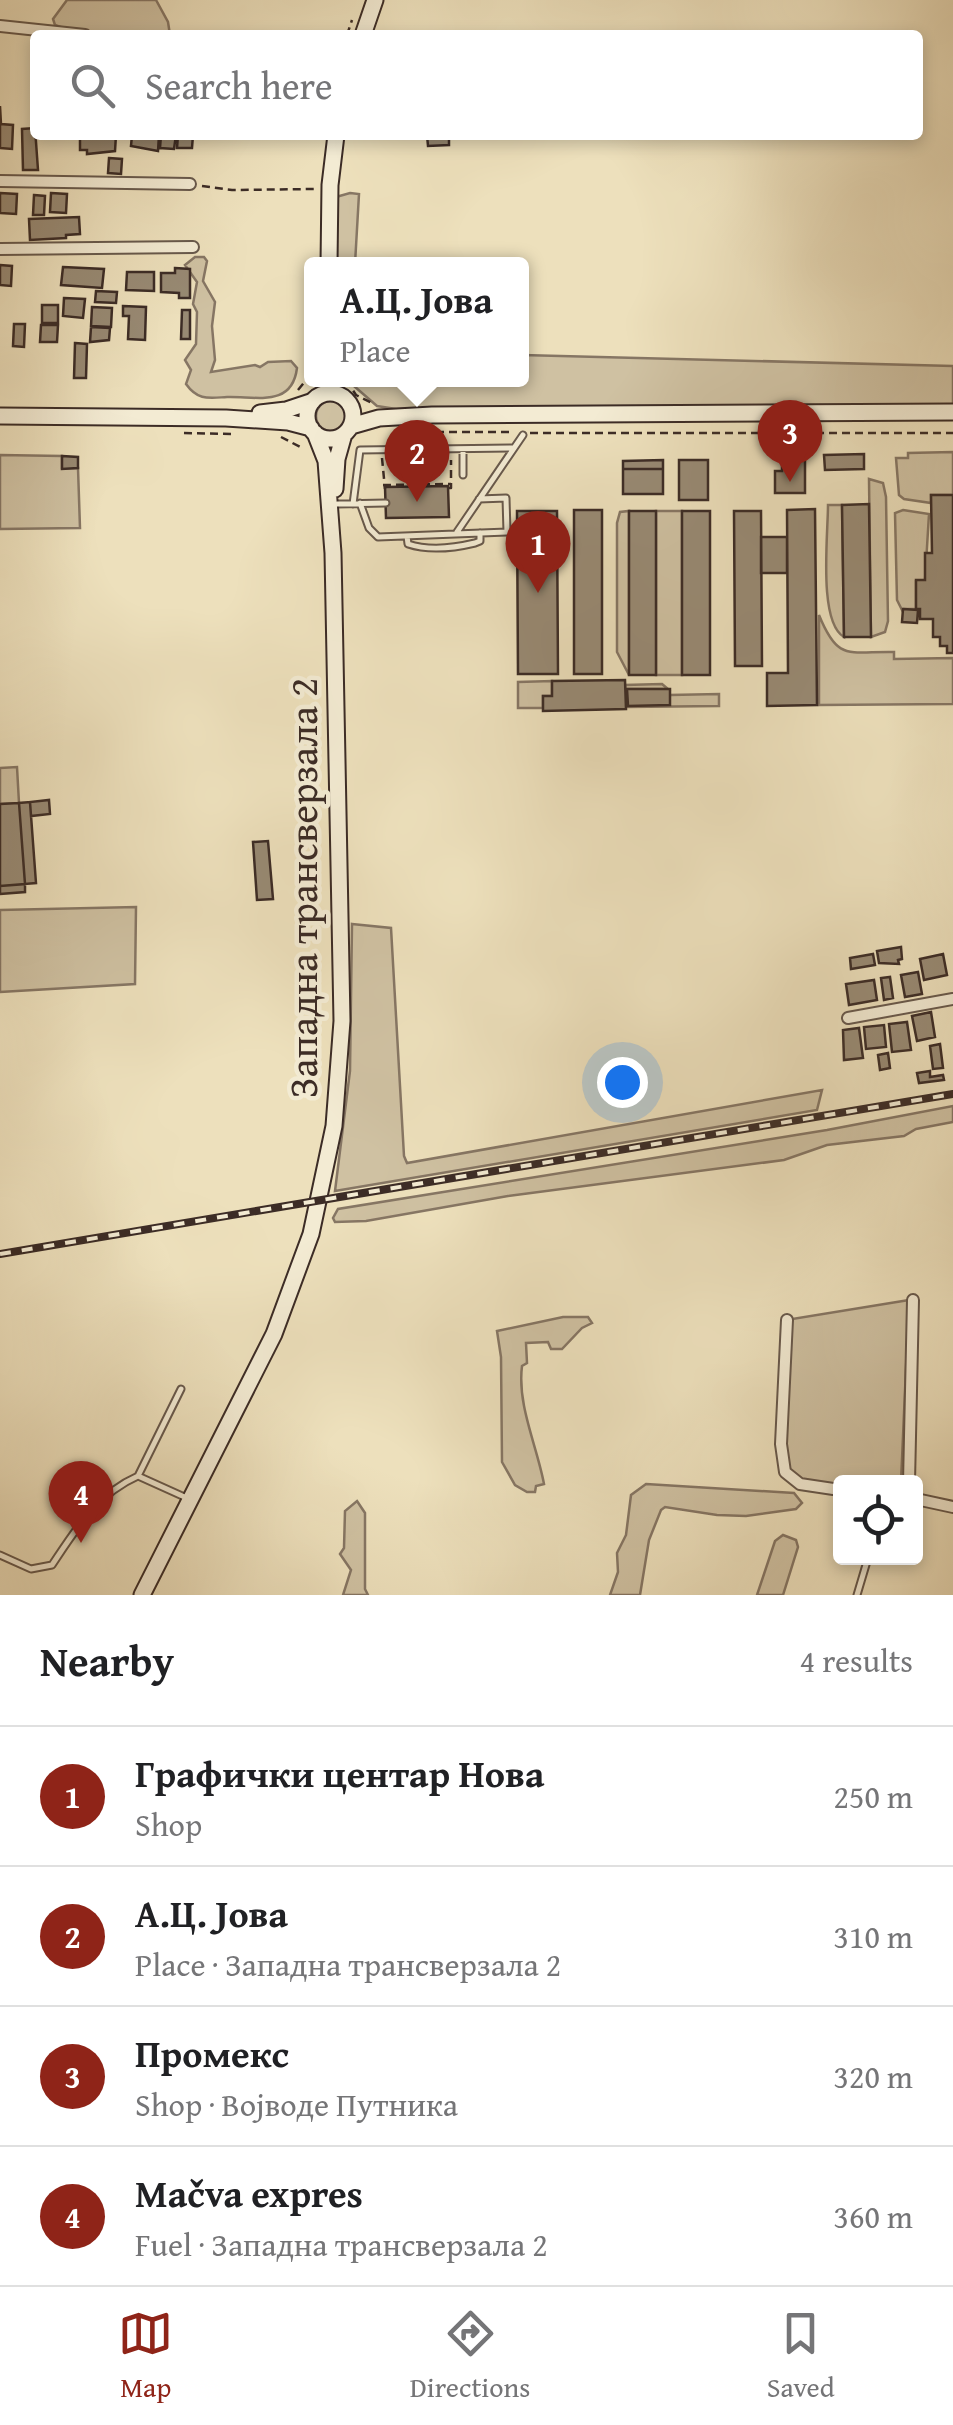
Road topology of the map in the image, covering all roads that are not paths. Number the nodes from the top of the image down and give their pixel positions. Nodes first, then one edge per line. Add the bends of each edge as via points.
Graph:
1 (375, 0) edge
2 (0, 26) edge
3 (38, 30) edge
4 (364, 30) edge
5 (335, 140) edge
6 (0, 182) edge
7 (190, 184) road end
8 (192, 246) dead end
9 (0, 249) edge
10 (329, 257) edge
11 (319, 387) edge
12 (346, 392) edge
13 (315, 399) junction
14 (953, 412) edge
15 (432, 415) junction
16 (0, 416) edge
17 (226, 418) junction
18 (313, 430) junction
19 (348, 430) junction
20 (519, 434) road end
21 (514, 448) junction
22 (463, 449) junction
23 (463, 474) dead end
24 (480, 499) junction
25 (386, 503) dead end
26 (337, 504) dead end
27 (357, 504) junction
28 (332, 521) junction
29 (480, 533) junction
30 (456, 534) junction
31 (407, 536) junction
32 (953, 999) edge
33 (848, 1018) dead end
34 (913, 1300) dead end
35 (787, 1320) dead end
36 (181, 1389) dead end
37 (909, 1475) edge
38 (138, 1476) junction
39 (833, 1489) edge
40 (192, 1500) junction
41 (923, 1501) edge
42 (953, 1507) edge
43 (0, 1555) edge
44 (866, 1565) edge
45 (148, 1589) edge
46 (857, 1595) edge

1 - 4 main road
2 - 3 street
5 - 10 main road
6 - 7 street
8 - 9 street
11 - 13 main road
12 - 13 main road
12 - 15 main road via 380,410
12 - 19 main road via 353,413
13 - 17 main road
13 - 18 main road via 308,411
14 - 15 main road
15 - 19 main road via 380,418
16 - 17 main road
17 - 18 main road
18 - 19 main road via 330,438
18 - 28 main road, Западна трансверзала 2 via 326,462
19 - 28 main road, Западна трансверзала 2 via 337,459
20 - 21 lane
21 - 22 lane
21 - 24 lane
22 - 23 lane
22 - 27 lane via 360,450
24 - 29 lane via 506,498 507,532
24 - 30 lane
25 - 27 lane
26 - 27 lane
27 - 31 lane via 378,537
28 - 40 main road, Западна трансверзала 2 via 342,1021 334,1126 311,1234 289,1297
29 - 30 lane
29 - 31 lane via 480,541 453,547 415,546
30 - 31 lane
32 - 33 street
34 - 37 street
35 - 39 street via 784,1472 800,1484
36 - 38 lane
38 - 40 lane
38 - 43 lane via 87,1513 52,1565 31,1570
40 - 45 main road, Западна трансверзала 2
41 - 42 street
44 - 46 lane

